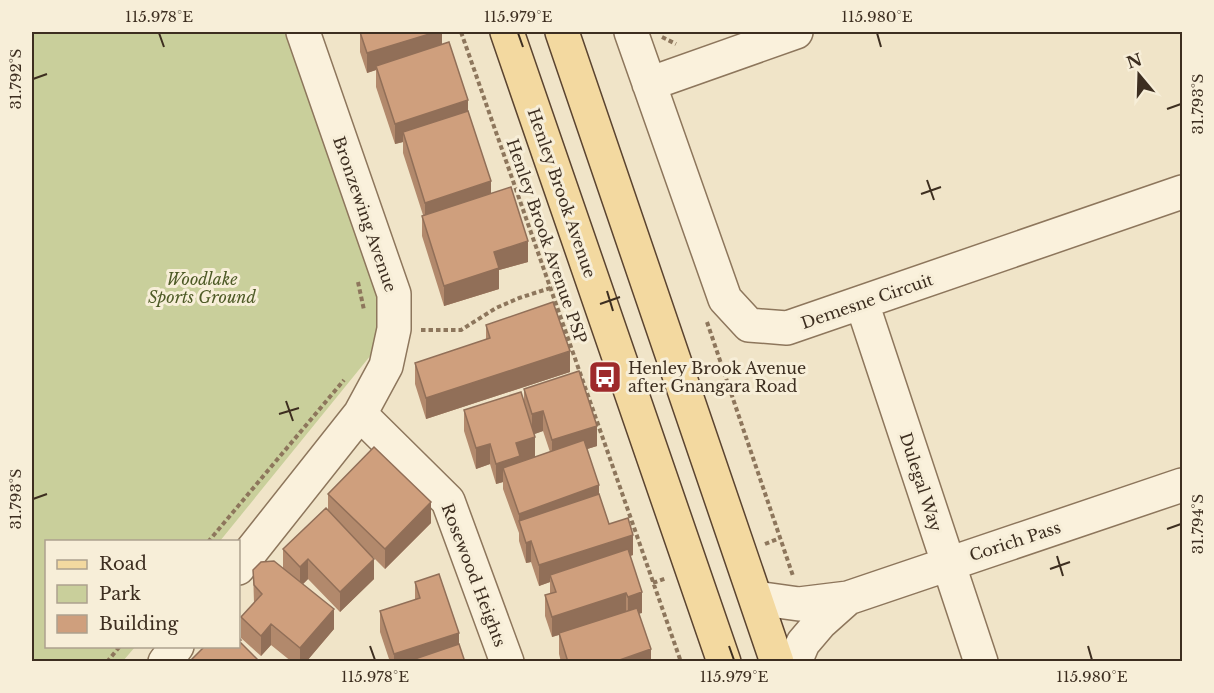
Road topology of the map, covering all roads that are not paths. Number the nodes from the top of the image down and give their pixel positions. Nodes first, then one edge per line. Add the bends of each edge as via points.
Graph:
1 (303, 32) edge
2 (507, 32) edge
3 (562, 32) edge
4 (631, 32) edge
5 (796, 32) edge
6 (649, 84) junction
7 (1182, 192) edge
8 (862, 303) junction
9 (360, 414) junction
10 (1182, 485) edge
11 (948, 564) junction
12 (240, 565) edge
13 (756, 598) junction
14 (848, 598) junction
15 (176, 648) edge
16 (165, 662) edge
17 (507, 662) edge
18 (724, 662) edge
19 (777, 662) edge
20 (795, 662) edge
21 (981, 662) edge

1 - 9 street, Bronzewing Avenue via 394,294 380,324 386,366
2 - 18 main road, Henley Brook Avenue
3 - 13 main road
4 - 6 street, Demesne Circuit
5 - 6 street
6 - 8 street, Demesne Circuit via 724,299 748,325 787,328
7 - 8 street, Demesne Circuit
8 - 11 street, Dulegal Way
9 - 12 street, Bronzewing Avenue
9 - 17 street, Rosewood Heights via 448,501
10 - 11 street, Corich Pass
11 - 14 street, Corich Pass
11 - 21 street, Dulegal Way
13 - 14 street, Corich Pass via 803,603
13 - 19 main road
14 - 20 street, Corich Pass via 803,643
15 - 16 street

